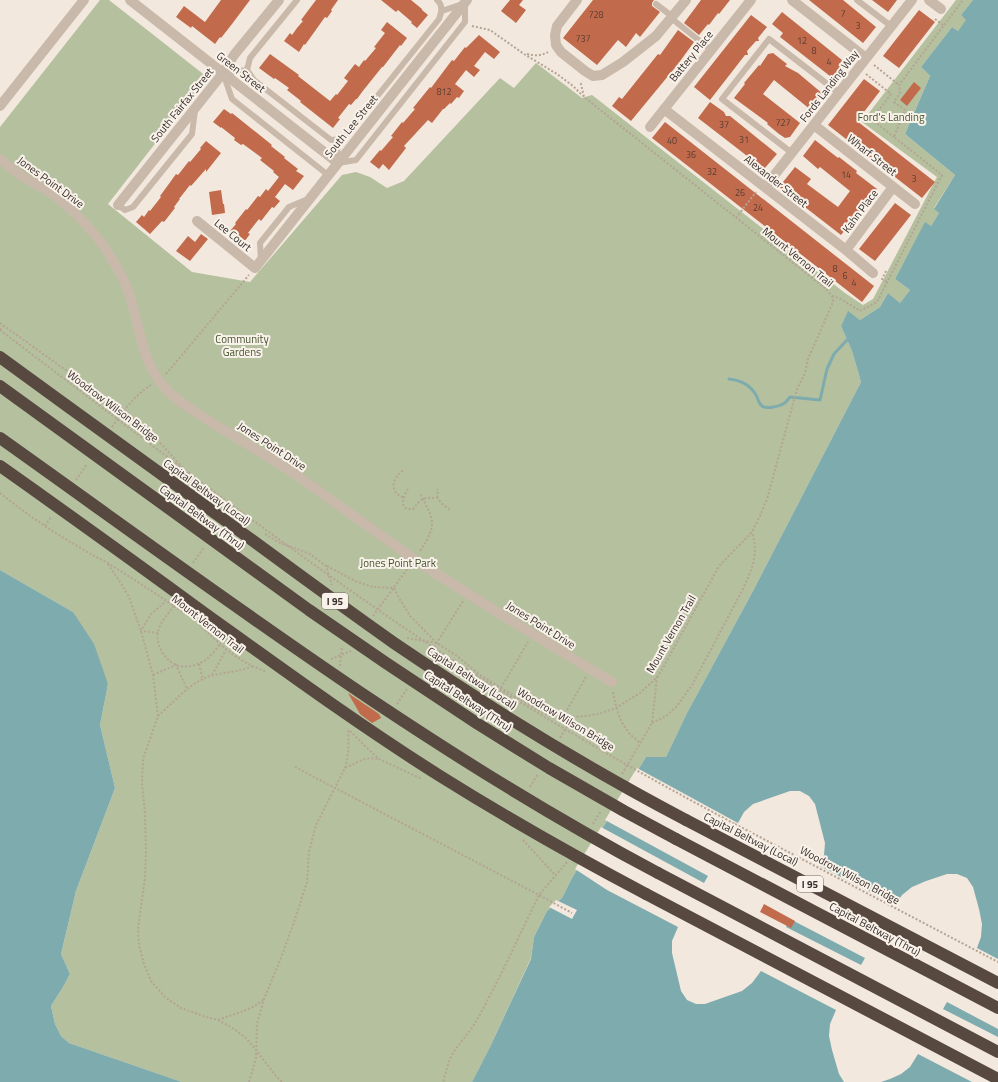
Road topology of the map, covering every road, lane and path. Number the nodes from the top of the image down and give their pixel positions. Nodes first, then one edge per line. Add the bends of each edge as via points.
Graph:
1 (84, 0) edge
2 (130, 0) edge
3 (279, 0) edge
4 (297, 0) edge
5 (437, 0) edge
6 (578, 0) edge
7 (686, 0) edge
8 (751, 0) edge
9 (792, 0) edge
10 (857, 0) edge
11 (912, 0) edge
12 (929, 0) edge
13 (963, 0) edge
14 (464, 1) edge
15 (656, 4) dead end
16 (941, 9) dead end
17 (442, 11) junction
18 (672, 18) junction
19 (935, 19) dead end
20 (944, 25) junction
21 (472, 26) dead end
22 (891, 26) junction
23 (558, 48) junction
24 (711, 50) junction
25 (524, 54) junction
26 (866, 58) junction
27 (872, 67) dead end
28 (247, 70) junction
29 (585, 71) junction
30 (869, 71) dead end
31 (223, 73) junction
32 (899, 85) junction
33 (839, 93) junction
34 (584, 97) junction
35 (0, 106) edge
36 (664, 109) junction
37 (814, 125) junction
38 (650, 127) dead end
39 (894, 137) junction
40 (337, 140) junction
41 (792, 153) junction
42 (0, 159) edge
43 (338, 163) junction
44 (328, 175) junction
45 (893, 187) junction
46 (761, 189) junction
47 (915, 204) dead end
48 (118, 205) dead end
49 (736, 218) junction
50 (197, 221) dead end
51 (846, 250) junction
52 (258, 264) junction
53 (873, 272) dead end
54 (882, 279) dead end
55 (887, 282) junction
56 (832, 296) junction
57 (3, 326) dead end
58 (0, 330) edge
59 (0, 357) edge
60 (158, 380) junction
61 (0, 386) edge
62 (111, 429) dead end
63 (0, 438) edge
64 (89, 462) dead end
65 (0, 466) edge
66 (404, 470) dead end
67 (76, 481) dead end
68 (408, 489) dead end
69 (438, 489) dead end
70 (0, 492) edge
71 (420, 493) dead end
72 (403, 497) junction
73 (437, 497) junction
74 (423, 499) junction
75 (451, 510) dead end
76 (54, 513) dead end
77 (45, 526) junction
78 (752, 532) junction
79 (415, 559) junction
80 (107, 563) junction
81 (326, 566) dead end
82 (394, 588) junction
83 (468, 594) junction
84 (174, 606) junction
85 (187, 615) dead end
86 (370, 619) dead end
87 (193, 620) dead end
88 (141, 631) junction
89 (158, 633) junction
90 (533, 634) junction
91 (406, 638) dead end
92 (437, 643) junction
93 (220, 644) junction
94 (226, 650) junction
95 (346, 650) dead end
96 (354, 650) dead end
97 (341, 656) junction
98 (429, 656) dead end
99 (327, 661) dead end
100 (199, 664) junction
101 (176, 665) junction
102 (253, 666) junction
103 (178, 669) junction
104 (590, 669) junction
105 (175, 671) dead end
106 (270, 672) dead end
107 (154, 675) junction
108 (212, 676) junction
109 (203, 680) junction
110 (612, 682) joint
111 (501, 688) junction
112 (187, 689) junction
113 (406, 689) dead end
114 (616, 708) junction
115 (393, 709) dead end
116 (158, 716) junction
117 (563, 717) junction
118 (652, 723) dead end
119 (348, 728) dead end
120 (640, 743) dead end
121 (379, 759) dead end
122 (296, 767) dead end
123 (345, 768) junction
124 (335, 787) junction
125 (539, 895) junction
126 (572, 913) dead end
127 (998, 962) edge
128 (998, 983) edge
129 (264, 999) junction
130 (998, 1008) edge
131 (218, 1020) junction
132 (257, 1051) junction
133 (998, 1052) edge
134 (998, 1078) edge
135 (249, 1082) edge
136 (282, 1082) edge
137 (443, 1082) edge

1 - 35 street
2 - 31 street, Green Street
3 - 31 street, South Fairfax Street via 234,55
4 - 28 lane via 250,58
5 - 17 lane
6 - 23 street via 557,26 554,35
7 - 18 street
8 - 24 street, Battery Place
9 - 26 street
10 - 22 lane
11 - 22 street, Fords Landing Way
12 - 16 street
13 - 20 path
14 - 17 lane
14 - 43 street, South Lee Street
15 - 18 lane
17 - 40 lane via 439,19 343,139
18 - 24 lane
18 - 29 street via 656,36 602,75 593,76
19 - 20 path
20 - 32 path
21 - 25 path, Mount Vernon Trail via 490,30
22 - 26 street, Fords Landing Way
23 - 25 path via 542,55
23 - 29 street
24 - 36 street, Battery Place
25 - 34 path, Mount Vernon Trail via 557,74
26 - 33 street, Fords Landing Way
27 - 32 path via 874,64
28 - 31 lane
28 - 40 lane via 254,80 332,140
29 - 34 path via 581,84
30 - 39 path via 866,74 891,94 875,115 875,122
31 - 43 street, Green Street
31 - 44 lane via 232,99
31 - 48 street, South Fairfax Street
32 - 39 path via 900,93 894,102 905,110
33 - 37 street, Fords Landing Way
33 - 41 lane via 769,39 722,99
34 - 49 path, Mount Vernon Trail
36 - 38 street, Battery Place
36 - 46 street, Alexander Street
37 - 41 street, Fords Landing Way
37 - 45 street, Wharf Street
39 - 55 path via 942,176
40 - 43 lane
41 - 46 street, Fords Landing Way
42 - 60 street, Jones Point Drive via 66,205 100,240 126,284 147,362
43 - 44 street, South Lee Street
44 - 52 street, South Lee Street
45 - 47 street, Wharf Street
45 - 51 street, Kahn Place
46 - 49 path
46 - 51 street, Alexander Street
49 - 56 path, Mount Vernon Trail
50 - 52 street, Lee Court
51 - 53 street, Alexander Street
52 - 60 path
54 - 55 path
55 - 56 path via 877,302 860,311 840,298
56 - 78 path, Mount Vernon Trail via 833,302 797,389 767,499
57 - 58 path
58 - 127 path, Woodrow Wilson Bridge, bridge via 334,579 492,685 582,740 695,802
59 - 128 highway, Capital Beltway (Local) / I 95, bridge via 332,599 476,697 636,793
60 - 62 path via 139,392
60 - 79 street, Jones Point Drive via 182,403 291,472
61 - 130 highway, Capital Beltway (Thru) / I 95, bridge via 309,610 478,724 624,811
63 - 133 highway, bridge via 283,640 436,743 530,802 629,858
64 - 67 path
65 - 134 highway, bridge via 269,660 439,775 595,867
66 - 72 path via 394,482 395,493
68 - 72 path
69 - 73 path
70 - 77 path, Mount Vernon Trail
71 - 74 path
72 - 74 path via 403,505 409,509 413,509
73 - 74 path
73 - 75 path
74 - 79 path via 433,524 428,539
76 - 77 path
77 - 80 path, Mount Vernon Trail
78 - 114 path, Mount Vernon Trail via 719,566 658,676 640,693
78 - 118 path via 755,555 743,589 692,684 677,706 666,716
79 - 82 path
79 - 83 street, Jones Point Drive
80 - 84 path, Mount Vernon Trail
80 - 88 path via 129,597
81 - 82 path via 373,587
82 - 86 path
82 - 92 path via 410,616
83 - 90 street, Jones Point Drive
83 - 92 path
84 - 85 path, Mount Vernon Trail
84 - 89 path via 162,621
87 - 93 path, Mount Vernon Trail
88 - 89 path
88 - 107 path
89 - 101 path via 158,643 162,651 166,658
90 - 104 street, Jones Point Drive
90 - 111 path
91 - 92 path, Mount Vernon Trail
92 - 98 path
92 - 111 path, Mount Vernon Trail
93 - 94 path, Mount Vernon Trail
93 - 100 path via 210,657
94 - 102 path, Mount Vernon Trail
94 - 108 path
95 - 97 path
96 - 97 path
97 - 99 path
100 - 101 path
100 - 109 path
101 - 103 path
101 - 107 path
102 - 106 path, Mount Vernon Trail
102 - 108 path
103 - 105 path
103 - 112 path
104 - 110 street, Jones Point Drive
104 - 117 path
107 - 116 path
108 - 109 path
109 - 112 path
110 - 114 path
111 - 117 path, Mount Vernon Trail via 541,712
112 - 116 path
113 - 115 path
114 - 117 path, Mount Vernon Trail via 598,714
114 - 120 path via 630,734
116 - 131 path via 143,759 146,853 138,929 139,945 151,981 165,997 181,1008
119 - 123 path via 349,745
121 - 123 path via 362,760
122 - 124 path
123 - 124 path
124 - 125 path
124 - 129 path via 316,825 309,852 307,882 291,932
125 - 126 path
125 - 137 path via 477,1020 454,1053
129 - 131 path via 244,1012
129 - 132 path via 257,1024
131 - 132 path via 245,1037
132 - 135 path
132 - 136 path

